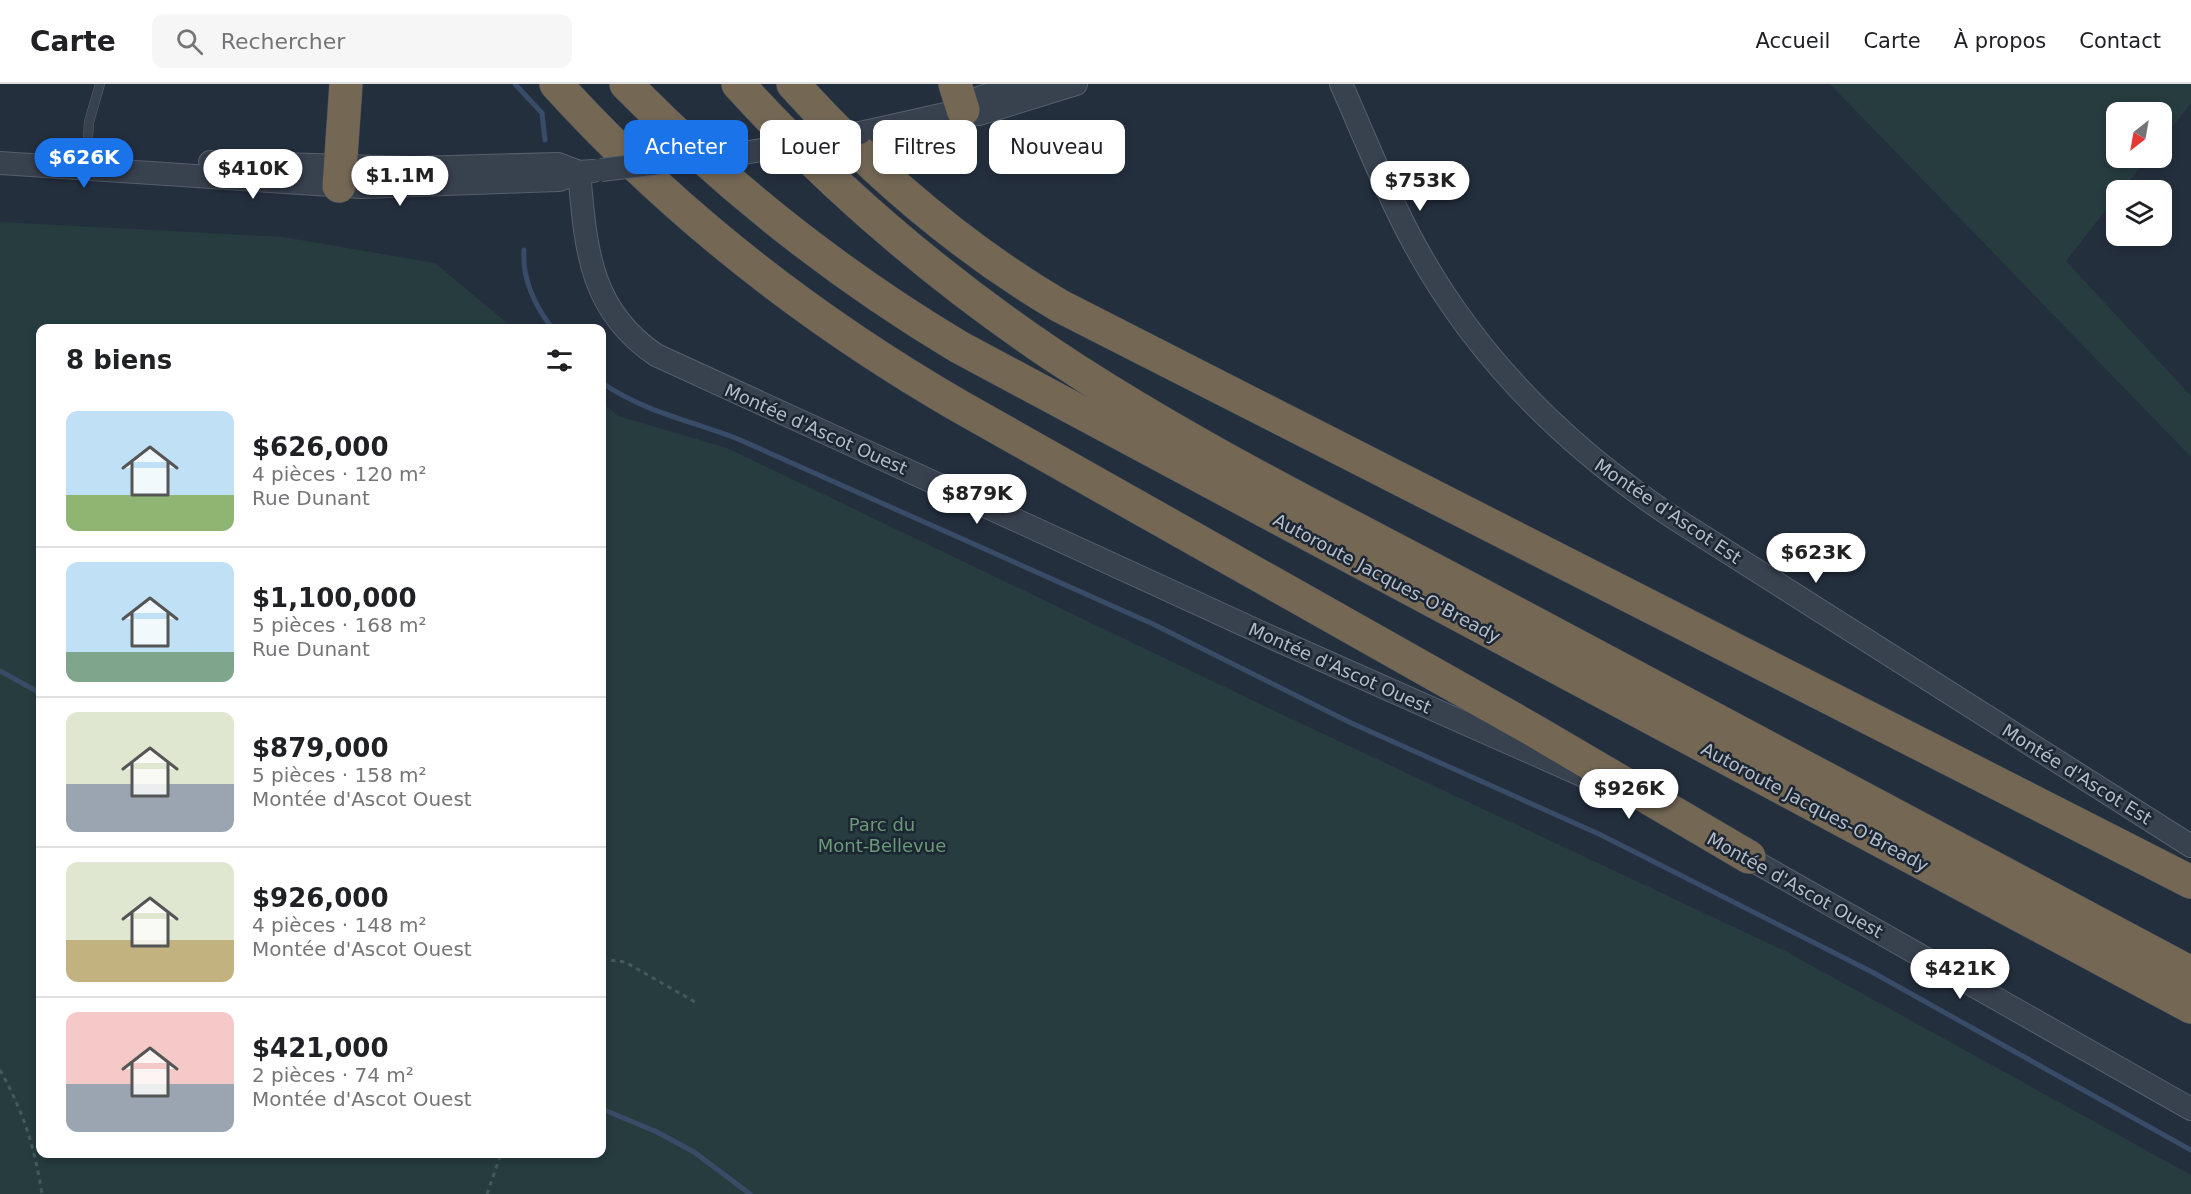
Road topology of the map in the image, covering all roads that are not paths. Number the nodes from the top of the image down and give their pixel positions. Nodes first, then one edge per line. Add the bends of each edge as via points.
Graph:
1 (100, 84) edge
2 (346, 84) edge
3 (556, 84) edge
4 (626, 84) edge
5 (738, 84) edge
6 (793, 84) edge
7 (1027, 84) edge
8 (1076, 84) edge
9 (1341, 84) edge
10 (1356, 84) edge
11 (959, 97) edge
12 (1362, 132) junction
13 (0, 157) edge
14 (0, 163) edge
15 (87, 164) junction
16 (590, 171) junction
17 (340, 177) junction
18 (2191, 846) edge
19 (1749, 857) junction
20 (2191, 882) edge
21 (2191, 973) edge
22 (2191, 1007) edge
23 (2191, 1109) edge

1 - 15 lane via 89,122
2 - 17 highway
3 - 19 highway via 695,221 782,291 876,356
4 - 22 highway, Autoroute Jacques-O'Bready via 708,163 793,234 874,293 959,347
5 - 21 highway, Autoroute Jacques-O'Bready via 820,168 918,255 1024,336 1128,402 1274,484
6 - 20 highway via 856,150 938,222 989,261 1060,306
7 - 11 street via 974,99
8 - 11 street via 979,114
9 - 12 street, Montée d'Ascot Est
10 - 12 street
11 - 16 street, bridge via 877,129 744,153
12 - 18 street, Montée d'Ascot Est via 1403,224 1448,299 1514,385 1584,453 1677,520
13 - 15 street
14 - 15 street
15 - 17 street
16 - 17 street via 558,164 430,168
16 - 19 street, Montée d'Ascot Ouest via 587,246 596,281 618,320 656,355 1275,639 1525,749
19 - 23 street, Montée d'Ascot Ouest

